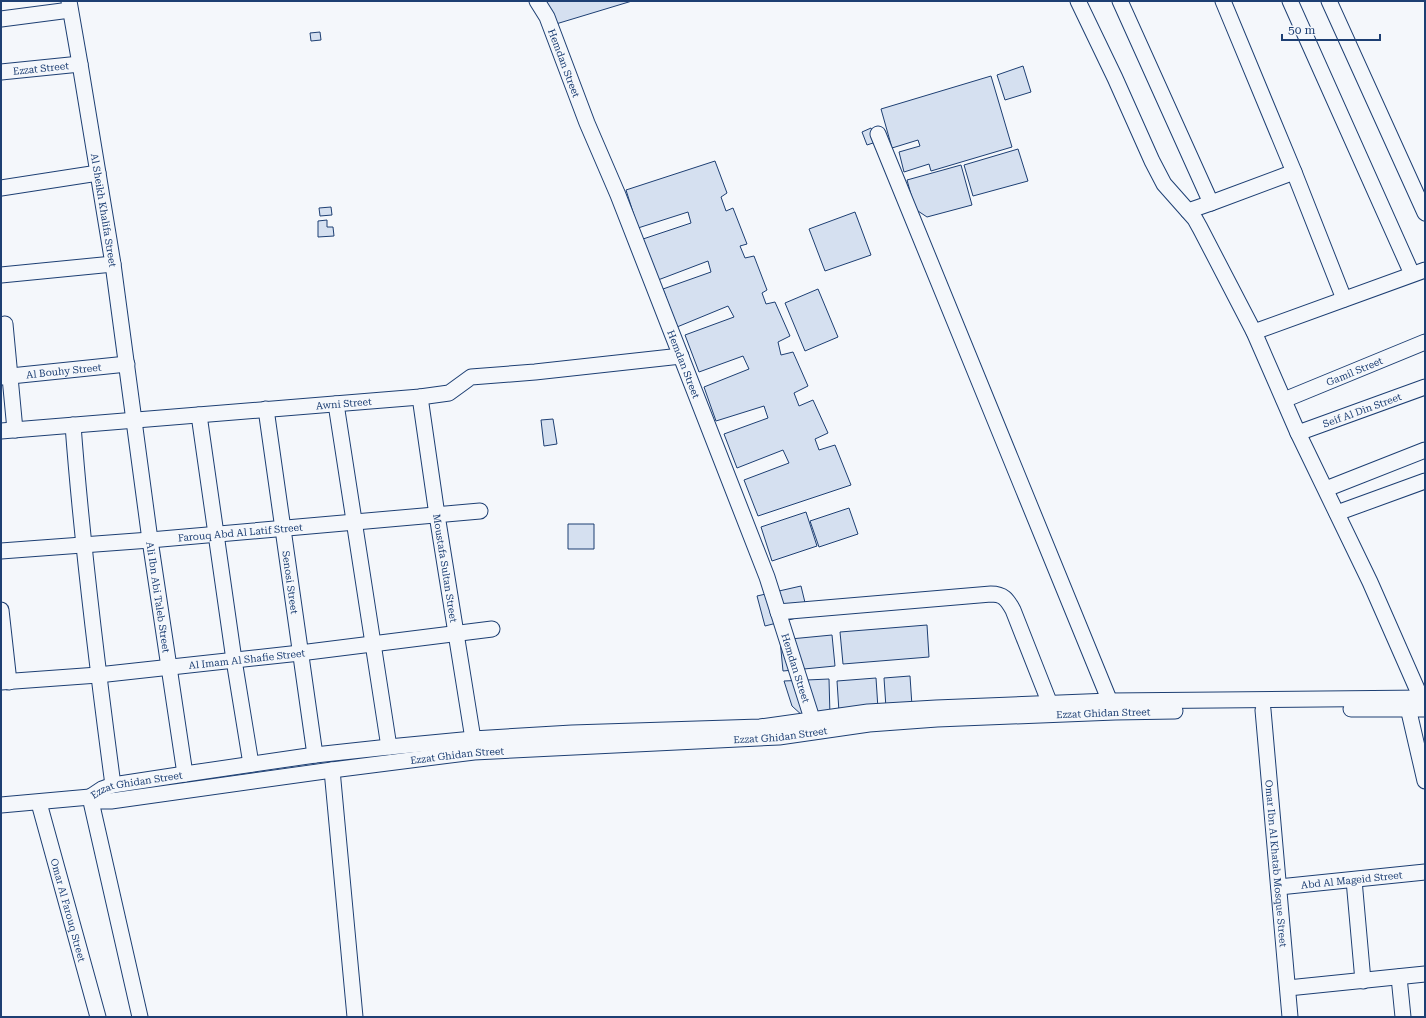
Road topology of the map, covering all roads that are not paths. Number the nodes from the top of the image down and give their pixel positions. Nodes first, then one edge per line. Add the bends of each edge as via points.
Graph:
1 (537, 1) edge
2 (1078, 1) edge
3 (1120, 1) edge
4 (1222, 1) edge
5 (1290, 1) edge
6 (1329, 1) edge
7 (69, 6) edge
8 (1, 19) edge
9 (80, 64) junction
10 (1, 72) edge
11 (878, 134) dead end
12 (1294, 172) junction
13 (98, 173) junction
14 (1, 188) edge
15 (1211, 203) junction
16 (1188, 211) junction
17 (1425, 213) edge
18 (113, 264) junction
19 (1418, 272) edge
20 (1, 275) edge
21 (1344, 299) junction
22 (4, 324) dead end
23 (1254, 332) junction
24 (1425, 342) edge
25 (681, 356) junction
26 (127, 364) junction
27 (5, 377) edge
28 (1425, 387) edge
29 (420, 397) junction
30 (1284, 400) junction
31 (336, 404) junction
32 (266, 409) junction
33 (199, 415) junction
34 (135, 421) junction
35 (73, 425) junction
36 (8, 431) edge
37 (1298, 433) junction
38 (1425, 450) edge
39 (1425, 481) edge
40 (1326, 488) junction
41 (480, 512) dead end
42 (1337, 513) junction
43 (437, 515) junction
44 (354, 522) junction
45 (282, 528) junction
46 (216, 534) junction
47 (150, 540) junction
48 (84, 546) junction
49 (1, 551) edge
50 (1, 610) edge
51 (778, 612) junction
52 (492, 629) dead end
53 (456, 634) junction
54 (372, 644) junction
55 (300, 653) junction
56 (234, 660) junction
57 (168, 667) junction
58 (98, 675) junction
59 (5, 682) edge
60 (1424, 702) edge
61 (1407, 703) junction
62 (1050, 704) junction
63 (1112, 707) junction
64 (1263, 710) junction
65 (814, 726) junction
66 (473, 739) junction
67 (389, 747) junction
68 (315, 755) junction
69 (251, 764) junction
70 (332, 770) junction
71 (185, 774) junction
72 (1425, 781) edge
73 (113, 785) junction
74 (90, 797) junction
75 (38, 802) junction
76 (1, 806) edge
77 (1425, 872) edge
78 (1354, 880) junction
79 (1279, 887) junction
80 (1425, 974) edge
81 (1399, 977) junction
82 (1363, 981) junction
83 (1288, 988) junction
84 (98, 1017) edge
85 (140, 1017) edge
86 (355, 1017) edge
87 (1290, 1017) edge
88 (1403, 1017) edge

1 - 25 street, Hemdan Street via 547,17
2 - 16 street via 1152,162 1164,184
3 - 15 street
4 - 12 street
5 - 19 street
6 - 17 street
7 - 8 street
7 - 9 street, Al Sheikh Khalifa Street
9 - 10 street, Ezzat Street
9 - 13 street, Al Sheikh Khalifa Street
11 - 63 street
12 - 15 street
12 - 21 street
13 - 14 street
13 - 18 street, Al Sheikh Khalifa Street
15 - 16 street
16 - 23 street via 1210,245
18 - 20 street
18 - 26 street, Al Sheikh Khalifa Street
19 - 21 street
21 - 23 street
22 - 27 street
23 - 30 street
24 - 30 street, Gamil Street
25 - 29 street, Awni Street via 471,377 449,393
25 - 51 street, Hemdan Street via 767,576
26 - 27 street, Al Bouhy Street
26 - 34 street, Al Sheikh Khalifa Street
27 - 36 street
28 - 37 street, Seif Al Din Street
29 - 31 street, Awni Street
29 - 43 street, Moustafa Sultan Street
30 - 37 street
31 - 32 street, Awni Street
31 - 44 street
32 - 33 street, Awni Street
32 - 45 street, Senosi Street
33 - 34 street, Awni Street
33 - 46 street
34 - 35 street, Awni Street
34 - 47 street, Ali Ibn Abi Taleb Street
35 - 36 street, Awni Street
35 - 48 street
37 - 40 street
38 - 40 street
39 - 42 street
40 - 42 street
41 - 43 street, Farouq Abd Al Latif Street
42 - 60 street
43 - 44 street, Farouq Abd Al Latif Street
43 - 53 street, Moustafa Sultan Street
44 - 45 street, Farouq Abd Al Latif Street
44 - 54 street
45 - 46 street, Farouq Abd Al Latif Street
45 - 55 street, Senosi Street
46 - 47 street, Farouq Abd Al Latif Street
46 - 56 street
47 - 48 street, Farouq Abd Al Latif Street
47 - 57 street, Ali Ibn Abi Taleb Street
48 - 49 street, Farouq Abd Al Latif Street
48 - 58 street
50 - 59 street
51 - 62 street via 1002,595 1013,610
51 - 65 street, Hemdan Street
52 - 53 street, Al Imam Al Shafie Street
53 - 54 street, Al Imam Al Shafie Street
53 - 66 street, Moustafa Sultan Street
54 - 55 street, Al Imam Al Shafie Street
54 - 67 street
55 - 56 street, Al Imam Al Shafie Street
55 - 68 street, Senosi Street
56 - 57 street, Al Imam Al Shafie Street
56 - 69 street
57 - 58 street, Al Imam Al Shafie Street
57 - 71 street, Ali Ibn Abi Taleb Street
58 - 59 street, Al Imam Al Shafie Street
58 - 73 street
60 - 61 street, Ezzat Ghidan Street
61 - 63 street, Ezzat Ghidan Street via 1262,701
61 - 64 street, Ezzat Ghidan Street
61 - 72 street
62 - 63 street, Ezzat Ghidan Street
62 - 65 street, Ezzat Ghidan Street via 876,712
63 - 64 street, Ezzat Ghidan Street
63 - 65 street, Ezzat Ghidan Street
64 - 79 street, Omar Ibn Al Khatab Mosque Street
65 - 66 street, Ezzat Ghidan Street via 572,733
65 - 70 street, Ezzat Ghidan Street via 779,737 493,751
66 - 67 street, Ezzat Ghidan Street
67 - 68 street, Ezzat Ghidan Street
68 - 69 street, Ezzat Ghidan Street
69 - 71 street, Ezzat Ghidan Street
70 - 74 street, Ezzat Ghidan Street via 111,801 99,801
70 - 86 street
71 - 73 street, Ezzat Ghidan Street
73 - 74 street, Ezzat Ghidan Street
74 - 75 street
74 - 85 street
75 - 76 street
75 - 84 street, Omar Al Farouq Street
77 - 78 street, Abd Al Mageid Street
78 - 79 street, Abd Al Mageid Street
78 - 82 street
79 - 83 street, Omar Ibn Al Khatab Mosque Street
80 - 81 street
81 - 82 street
81 - 88 street
82 - 83 street
83 - 87 street, Omar Ibn Al Khatab Mosque Street

